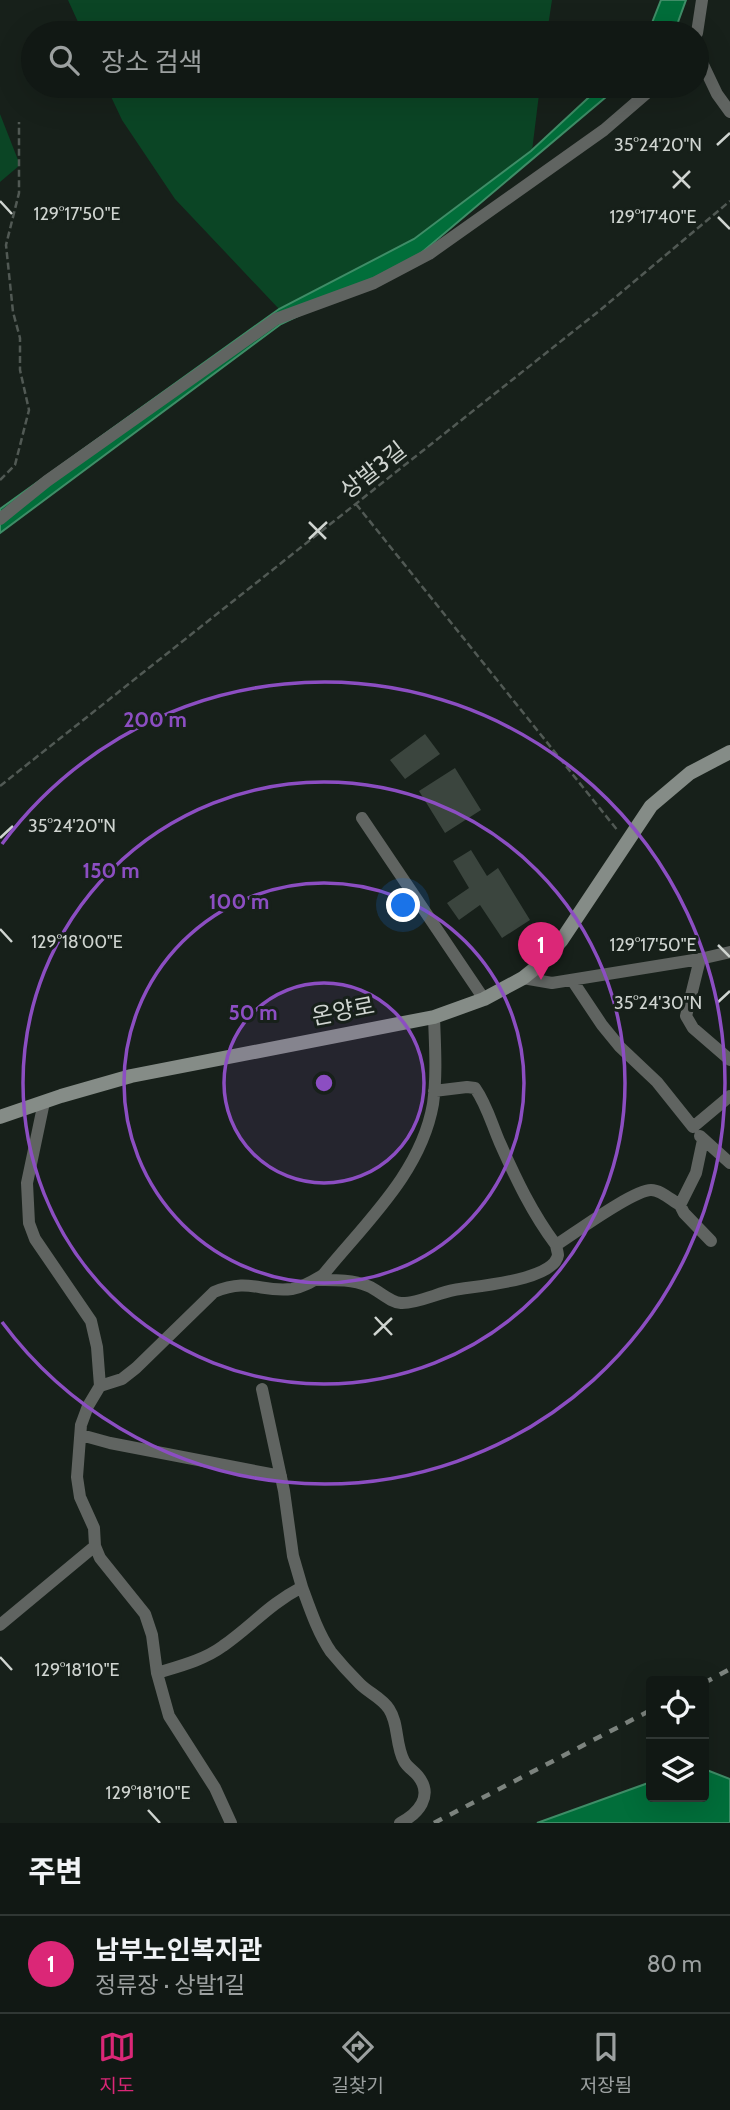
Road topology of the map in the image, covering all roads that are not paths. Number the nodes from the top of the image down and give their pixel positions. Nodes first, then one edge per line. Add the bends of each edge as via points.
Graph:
1 (702, 0) edge
2 (699, 21) edge
3 (709, 77) edge
4 (641, 98) edge
5 (730, 112) edge
6 (0, 519) edge
7 (730, 752) edge
8 (362, 818) dead end
9 (730, 952) edge
10 (701, 959) junction
11 (523, 978) junction
12 (572, 980) junction
13 (484, 999) junction
14 (435, 1017) junction
15 (730, 1060) edge
16 (434, 1091) junction
17 (730, 1096) edge
18 (44, 1102) junction
19 (0, 1117) edge
20 (694, 1127) junction
21 (703, 1140) junction
22 (730, 1163) edge
23 (680, 1205) junction
24 (711, 1241) dead end
25 (556, 1245) junction
26 (315, 1280) junction
27 (100, 1386) junction
28 (262, 1389) dead end
29 (81, 1434) junction
30 (281, 1476) junction
31 (95, 1546) junction
32 (302, 1587) junction
33 (0, 1625) edge
34 (157, 1672) junction
35 (231, 1823) edge
36 (400, 1823) edge

1 - 2 street
3 - 5 street
4 - 6 street via 604,130 429,254 374,284 276,319
7 - 11 main road, 온양로 via 690,774 651,806 561,941
8 - 13 street
9 - 10 street
10 - 12 street
10 - 15 street via 686,1016 693,1028
11 - 12 street via 552,983
11 - 13 main road, 온양로
12 - 20 street via 608,1032
13 - 14 main road, 온양로
14 - 16 street
14 - 18 main road, 온양로 via 131,1076
16 - 25 street via 475,1088 522,1192
16 - 26 street via 423,1135 399,1185
17 - 20 street
18 - 19 main road, 온양로
18 - 27 street via 27,1183 29,1223 91,1321
20 - 21 street
21 - 22 street
21 - 23 street via 696,1173
23 - 24 street
23 - 25 street via 655,1190 646,1190
25 - 26 street via 555,1261 530,1276 404,1304 370,1286
26 - 27 street via 290,1289 251,1284 214,1292 136,1368 122,1379
27 - 29 street via 88,1406
28 - 30 street
29 - 30 street
29 - 31 street via 77,1477 94,1528
30 - 32 street
31 - 33 street
31 - 34 street via 145,1614
32 - 34 street via 280,1598 222,1648
32 - 36 street via 330,1650 391,1712 398,1749 424,1785 421,1806
34 - 35 street via 169,1716 215,1788

